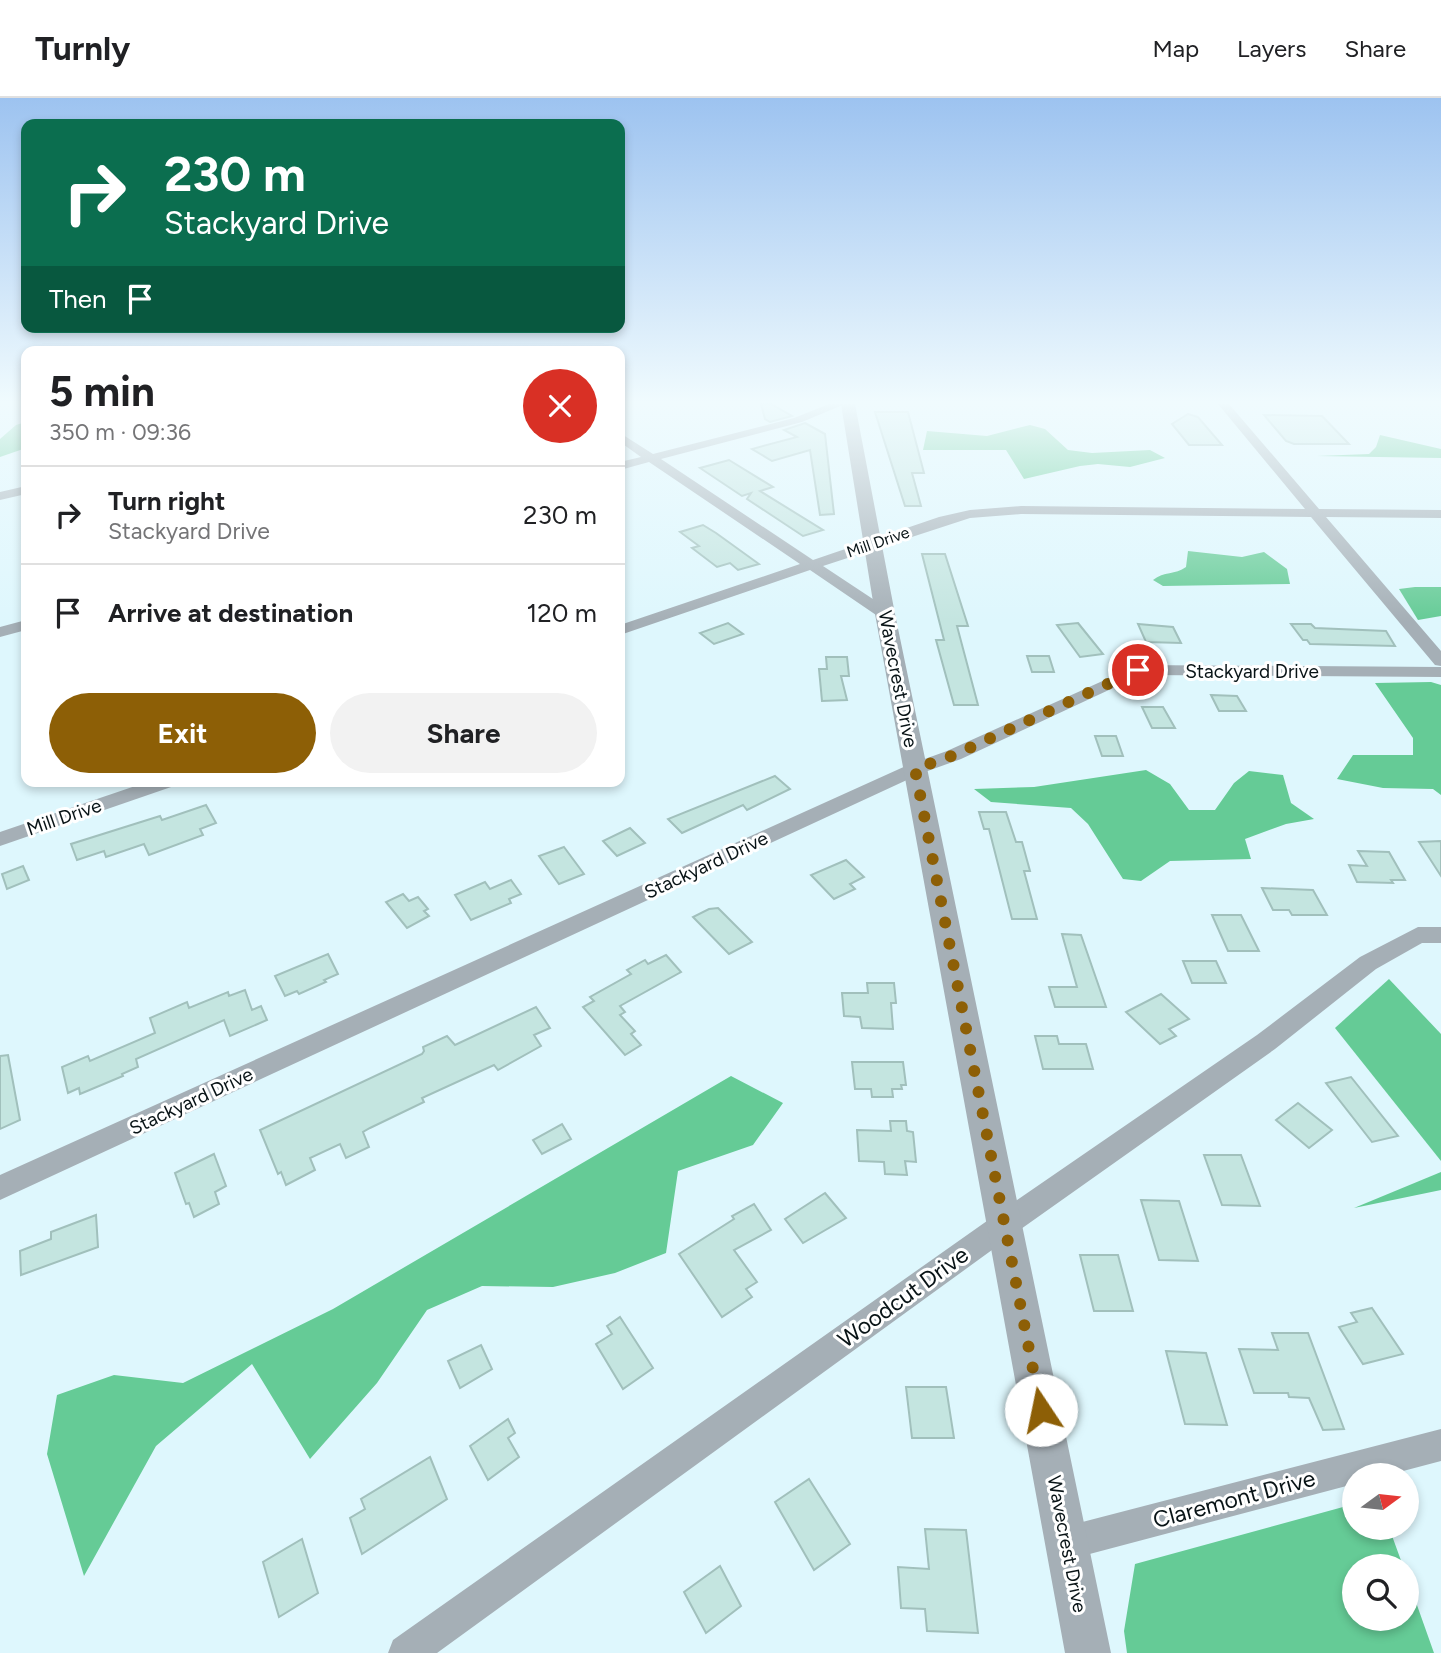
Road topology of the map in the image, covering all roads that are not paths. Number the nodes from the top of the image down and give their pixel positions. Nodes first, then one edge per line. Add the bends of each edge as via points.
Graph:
1 (680, 477) edge
2 (861, 477) edge
3 (1285, 477) edge
4 (21, 491) edge
5 (0, 496) edge
6 (1316, 513) junction
7 (1441, 513) edge
8 (874, 544) junction
9 (811, 566) junction
10 (885, 614) junction
11 (21, 626) edge
12 (625, 628) edge
13 (0, 632) edge
14 (1441, 661) edge
15 (1441, 671) edge
16 (915, 769) junction
17 (152, 787) edge
18 (0, 838) edge
19 (1441, 935) edge
20 (0, 1188) edge
21 (1004, 1225) junction
22 (1441, 1445) edge
23 (1067, 1543) junction
24 (406, 1653) edge
25 (1088, 1653) edge

1 - 9 street
2 - 8 street, Wavecrest Drive
3 - 6 street
4 - 5 street
6 - 7 street, Mill Drive
6 - 8 street, Mill Drive via 994,512 944,520
6 - 14 street
8 - 9 street, Mill Drive
8 - 10 street, Wavecrest Drive
9 - 10 street
9 - 12 street, Mill Drive
10 - 16 street, Wavecrest Drive
11 - 13 street
15 - 16 street, Stackyard Drive via 1138,670
16 - 20 street, Stackyard Drive
16 - 21 street, Wavecrest Drive
17 - 18 street, Mill Drive
19 - 21 street, Woodcut Drive via 1418,935 1368,963 1266,1042
21 - 23 street, Wavecrest Drive
21 - 24 street, Woodcut Drive
22 - 23 street, Claremont Drive
23 - 25 street, Wavecrest Drive

